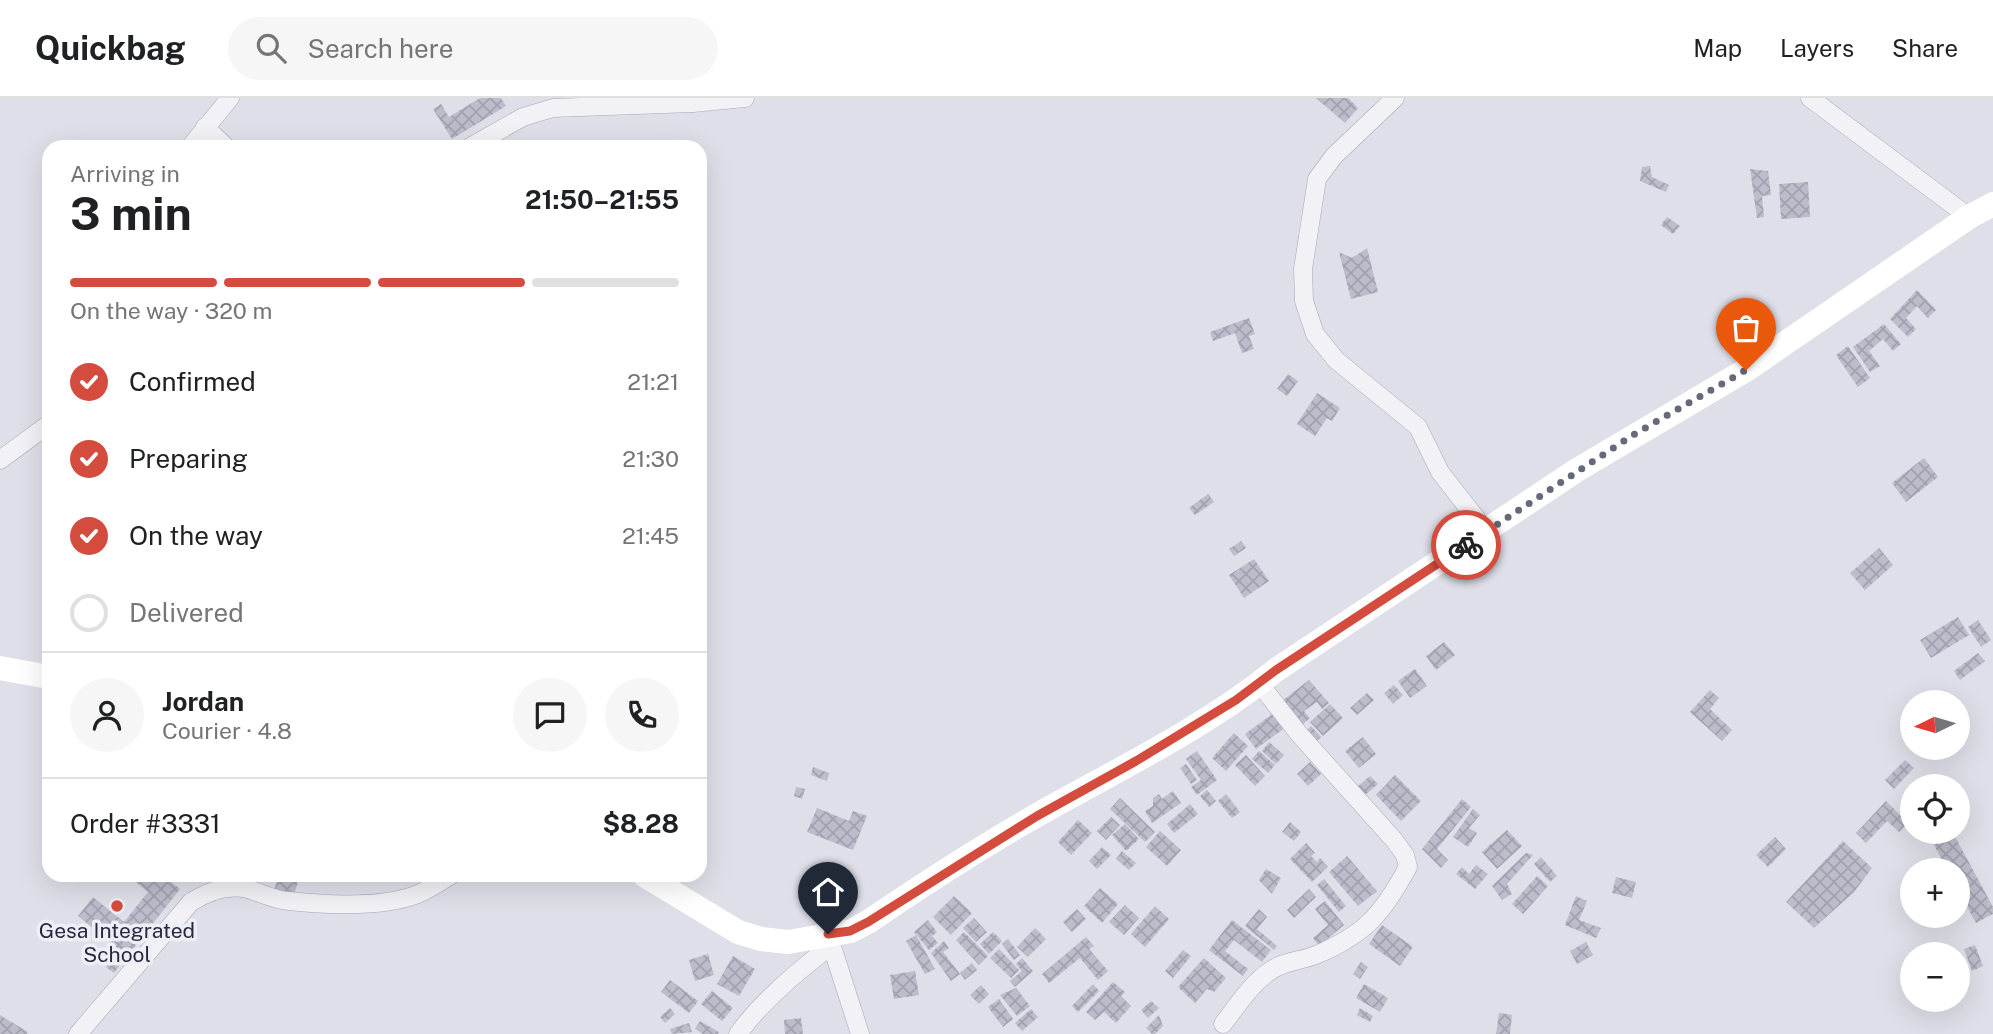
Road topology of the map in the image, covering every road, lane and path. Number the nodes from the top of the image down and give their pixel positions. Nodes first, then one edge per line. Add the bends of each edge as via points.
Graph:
1 (230, 98) edge
2 (745, 98) edge
3 (1395, 98) edge
4 (1810, 98) edge
5 (639, 101) edge
6 (205, 127) junction
7 (195, 140) edge
8 (219, 140) edge
9 (482, 140) edge
10 (1993, 204) edge
11 (1969, 217) junction
12 (42, 429) edge
13 (0, 460) edge
14 (1486, 531) junction
15 (0, 668) edge
16 (42, 676) edge
17 (1259, 683) junction
18 (439, 882) edge
19 (656, 882) edge
20 (830, 940) junction
21 (1223, 1024) dead end
22 (78, 1034) edge
23 (738, 1034) edge
24 (860, 1034) edge

1 - 6 street
2 - 5 street via 693,103
3 - 14 street via 1334,156 1317,179 1303,269 1304,301 1315,334 1336,360 1418,427 1440,472
4 - 11 street
5 - 9 street via 553,107
6 - 7 street
6 - 8 street
10 - 11 main road
11 - 14 main road via 1746,370 1633,435
12 - 13 street
14 - 17 main road
15 - 16 main road
17 - 20 main road via 868,922
17 - 21 street via 1394,840 1408,867 1370,925 1345,942 1270,970
18 - 22 street via 419,894 372,903 286,901 246,888 205,893 191,902
19 - 20 main road via 738,932 788,942
20 - 23 street
20 - 24 street

